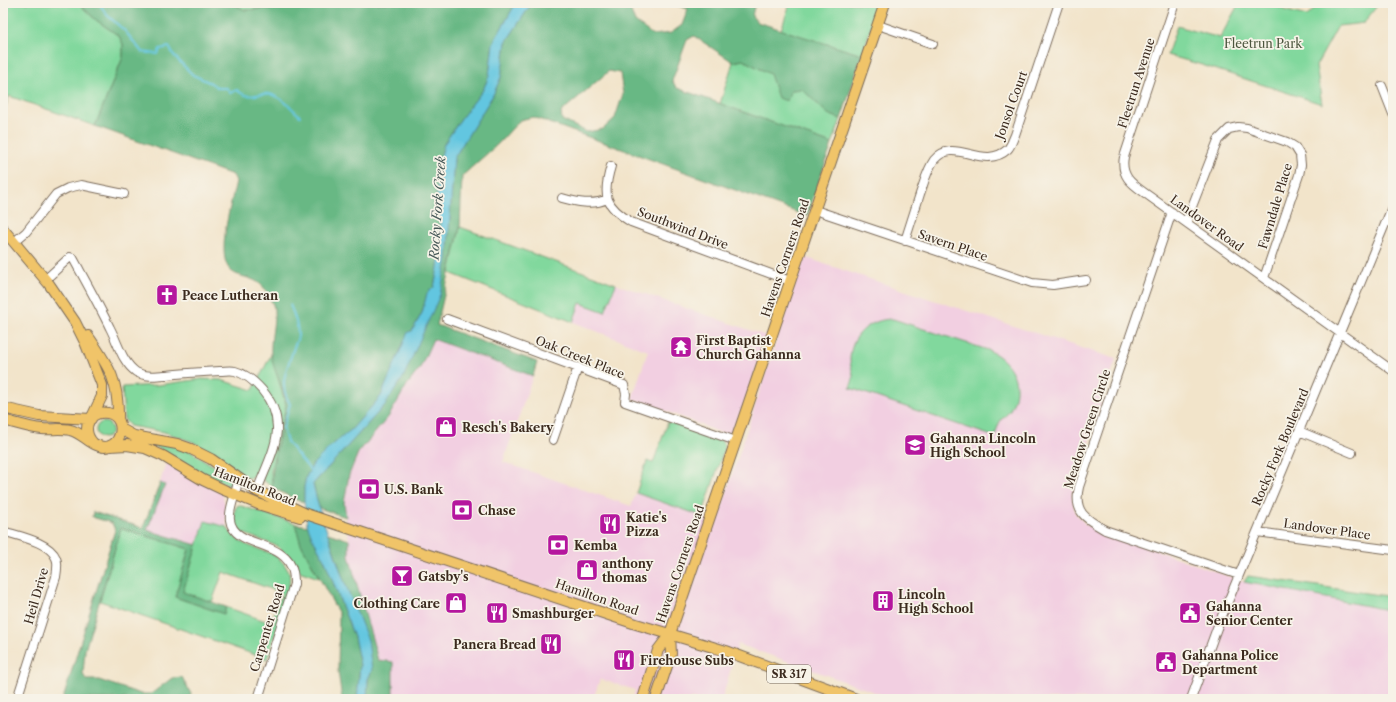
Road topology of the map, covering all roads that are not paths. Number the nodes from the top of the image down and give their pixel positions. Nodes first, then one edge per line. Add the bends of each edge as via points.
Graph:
1 (885, 3) edge
2 (1059, 3) edge
3 (1175, 3) edge
4 (878, 25) junction
5 (933, 44) dead end
6 (1382, 86) dead end
7 (1393, 114) edge
8 (611, 166) dead end
9 (1123, 170) joint
10 (124, 194) dead end
11 (562, 198) dead end
12 (607, 199) junction
13 (1393, 205) edge
14 (815, 210) junction
15 (1172, 212) junction
16 (1186, 222) junction
17 (3, 229) edge
18 (905, 241) junction
19 (14, 242) junction
20 (1264, 278) junction
21 (45, 280) junction
22 (790, 280) junction
23 (1086, 280) dead end
24 (447, 319) dead end
25 (75, 322) junction
26 (1340, 333) junction
27 (578, 367) junction
28 (1393, 371) edge
29 (3, 408) edge
30 (94, 416) junction
31 (3, 420) edge
32 (120, 424) junction
33 (1299, 431) junction
34 (84, 434) junction
35 (553, 440) dead end
36 (736, 441) junction
37 (110, 446) junction
38 (1352, 453) dead end
39 (235, 476) junction
40 (258, 492) junction
41 (235, 495) junction
42 (286, 509) junction
43 (3, 531) edge
44 (1257, 532) junction
45 (1393, 550) edge
46 (1239, 575) junction
47 (670, 634) junction
48 (17, 699) edge
49 (258, 699) edge
50 (643, 699) edge
51 (656, 699) edge
52 (856, 699) edge
53 (1191, 699) edge

1 - 4 main road, Havens Corners Road
2 - 18 street, Jonsol Court via 1009,148 993,158 982,158 959,151 946,152 935,159 927,173
3 - 9 street, Fleetrun Avenue via 1122,163
4 - 5 street
4 - 14 main road, Havens Corners Road
6 - 7 street
8 - 12 street via 606,182
9 - 15 street, Landover Road via 1132,183
10 - 19 street via 81,186 68,188 56,194 26,232
11 - 12 street via 599,203
12 - 22 street, Southwind Drive via 617,213 631,222
13 - 26 street, Rocky Fork Boulevard
14 - 18 street, Savern Place
14 - 22 main road, Havens Corners Road
15 - 16 street, Landover Road
15 - 46 street, Meadow Green Circle via 1079,487 1078,502 1080,511 1086,519 1105,530
16 - 20 street, Landover Road
16 - 20 street, Fawndale Place via 1218,140 1229,128 1247,128 1295,147 1300,155 1299,175
17 - 19 main road
18 - 23 street, Savern Place via 1032,283 1052,285
19 - 21 main road
20 - 26 street, Landover Road
21 - 25 main road
21 - 40 street via 70,257 73,258 124,358 130,367 138,372 147,376 234,371 245,375 258,385 269,398 276,412 278,425 276,441
22 - 36 main road, Havens Corners Road
24 - 27 street, Oak Creek Place
25 - 30 main road via 102,385 103,392
25 - 32 main road via 89,337 114,380
26 - 28 street
26 - 33 street, Rocky Fork Boulevard
27 - 35 street
27 - 36 street, Oak Creek Place via 624,385 625,402
29 - 30 main road via 39,416
30 - 32 main road via 105,412 111,414
30 - 34 main road
31 - 34 main road via 30,426 68,426
32 - 37 main road via 119,439
32 - 39 main road, Hamilton Road via 131,430 162,436 194,447 220,462
33 - 38 street
33 - 44 street, Rocky Fork Boulevard
34 - 37 main road via 100,447
36 - 47 main road, Havens Corners Road
37 - 41 main road, Hamilton Road via 137,446 153,451
39 - 40 main road, Hamilton Road
39 - 41 street, Carpenter Road via 238,487
40 - 42 main road, Hamilton Road
41 - 42 main road, Hamilton Road via 258,504
41 - 49 street, Carpenter Road via 230,514 232,527 243,538 280,554 293,571 294,584
42 - 47 main road, Hamilton Road
43 - 48 street, Heil Drive via 42,544 51,550 57,559 56,577
44 - 45 street, Landover Place
44 - 46 street, Rocky Fork Boulevard
46 - 53 street, Rocky Fork Boulevard
47 - 50 main road via 658,650
47 - 51 main road via 671,654
47 - 52 main road, Hamilton Road / SR 317 via 764,664

